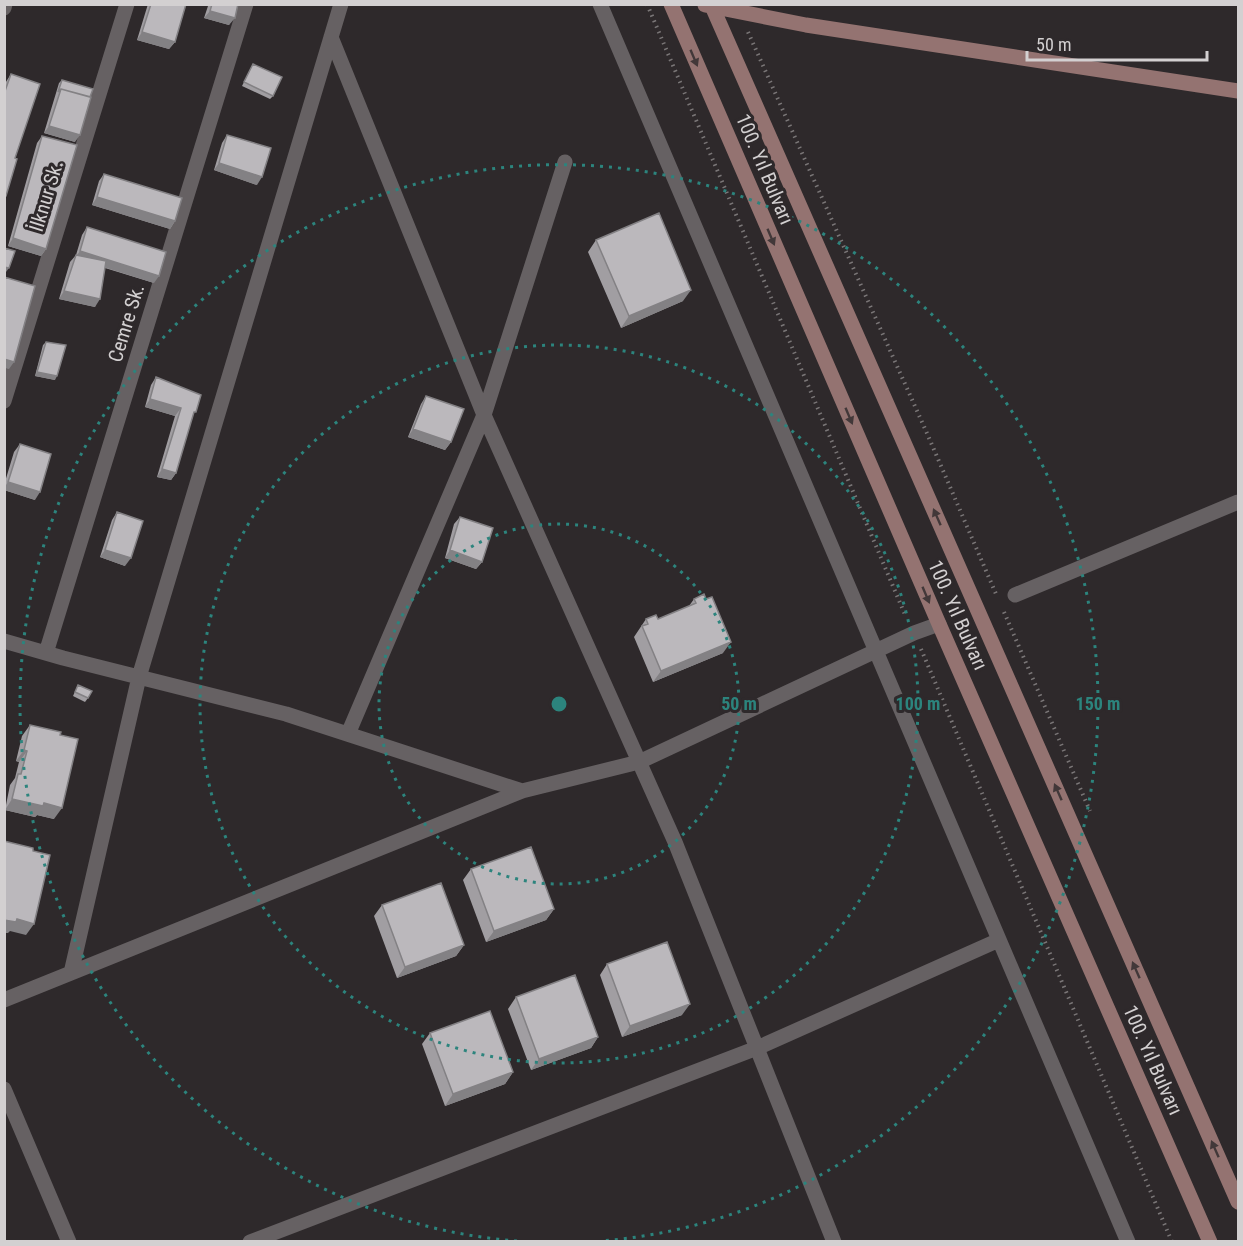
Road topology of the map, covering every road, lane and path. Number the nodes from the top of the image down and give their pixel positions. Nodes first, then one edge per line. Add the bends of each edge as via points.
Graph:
1 (127, 4) edge
2 (246, 4) edge
3 (341, 4) edge
4 (600, 4) edge
5 (647, 4) edge
6 (671, 4) edge
7 (708, 5) edge
8 (331, 37) junction
9 (1239, 91) edge
10 (564, 162) dead end
11 (4, 401) edge
12 (484, 415) junction
13 (1239, 502) edge
14 (1015, 596) dead end
15 (939, 624) junction
16 (914, 633) junction
17 (4, 641) edge
18 (876, 651) junction
19 (46, 653) junction
20 (139, 677) junction
21 (348, 734) junction
22 (639, 762) junction
23 (522, 791) junction
24 (999, 940) junction
25 (71, 973) junction
26 (4, 1000) edge
27 (757, 1048) junction
28 (4, 1089) edge
29 (1239, 1202) edge
30 (69, 1242) edge
31 (250, 1242) edge
32 (834, 1242) edge
33 (1128, 1242) edge
34 (1173, 1242) edge
35 (1210, 1242) edge

1 - 11 street, İlknur Sk.
2 - 19 street, Cemre Sk.
3 - 8 street
4 - 18 street
5 - 16 path
6 -> 15 main road, 100. Yıl Bulvarı
7 - 9 main road via 807,25
29 -> 7 main road, 100. Yıl Bulvarı
8 - 12 street
8 - 20 street
10 - 12 street
12 - 21 street
12 - 22 street
13 - 14 street
15 - 16 street
15 - 35 main road, 100. Yıl Bulvarı
16 - 18 street
16 - 34 path
17 - 19 street
18 - 22 street
18 - 24 street
19 - 20 street
20 - 21 street
20 - 25 street
21 - 23 street
22 - 23 street
22 - 27 street
23 - 25 street
24 - 27 street
24 - 33 street
25 - 26 street
27 - 31 street
27 - 32 street
28 - 30 street

